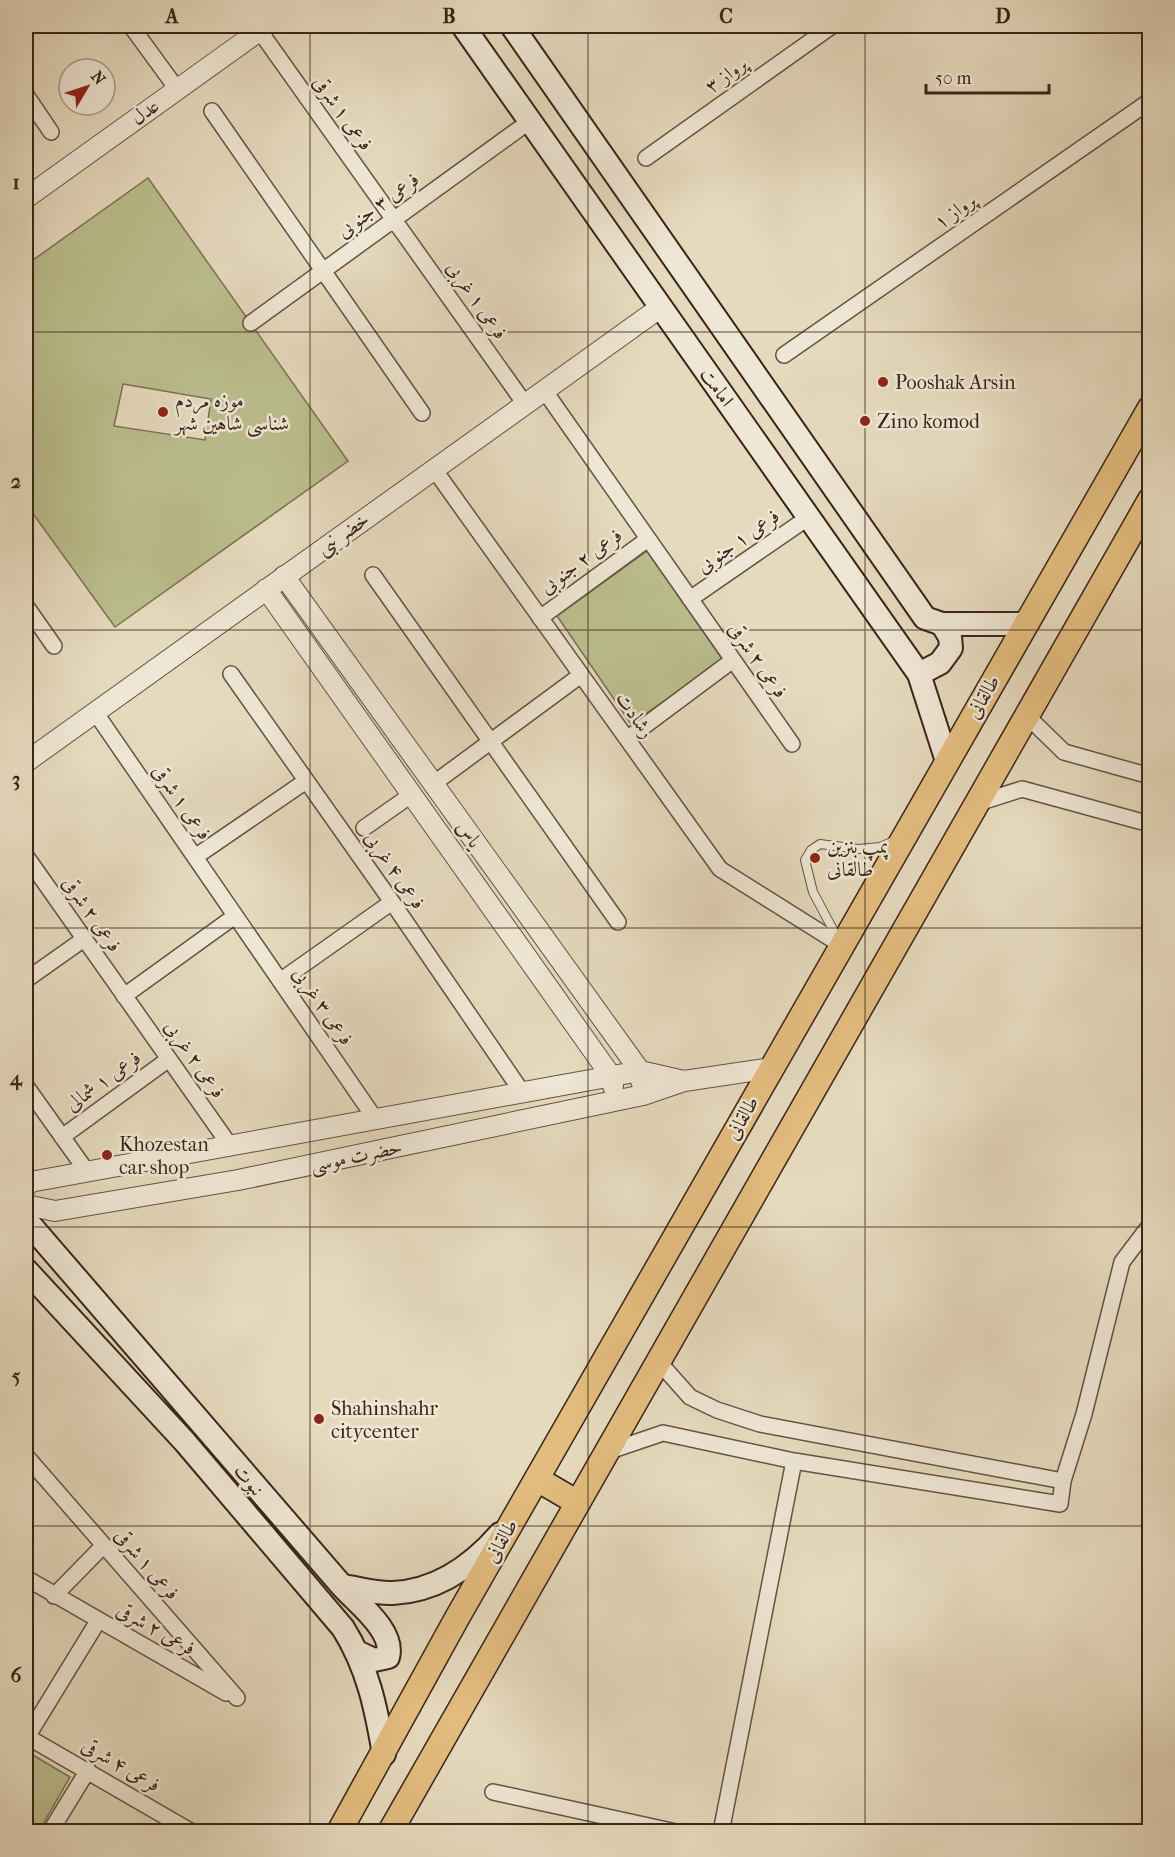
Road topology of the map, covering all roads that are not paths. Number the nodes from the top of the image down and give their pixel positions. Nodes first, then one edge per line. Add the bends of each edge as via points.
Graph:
1 (131, 26) edge
2 (512, 26) edge
3 (832, 26) edge
4 (262, 28) edge
5 (470, 28) edge
6 (177, 89) junction
7 (26, 96) edge
8 (1149, 101) edge
9 (212, 111) dead end
10 (530, 121) junction
11 (51, 132) dead end
12 (645, 159) dead end
13 (26, 198) edge
14 (394, 219) junction
15 (323, 271) junction
16 (661, 307) junction
17 (251, 323) dead end
18 (784, 355) dead end
19 (544, 390) junction
20 (525, 404) junction
21 (1149, 408) edge
22 (422, 413) dead end
23 (434, 469) junction
24 (1149, 500) edge
25 (809, 517) junction
26 (648, 539) junction
27 (373, 575) dead end
28 (284, 576) junction
29 (266, 590) junction
30 (690, 599) junction
31 (26, 606) edge
32 (540, 618) junction
33 (942, 624) junction
34 (1025, 624) junction
35 (54, 646) dead end
36 (733, 660) junction
37 (231, 674) dead end
38 (919, 674) junction
39 (581, 675) junction
40 (95, 712) junction
41 (1027, 716) junction
42 (627, 740) junction
43 (490, 742) junction
44 (792, 744) dead end
45 (947, 761) junction
46 (26, 762) edge
47 (1149, 776) edge
48 (306, 781) junction
49 (433, 784) junction
50 (411, 795) junction
51 (975, 804) junction
52 (1149, 824) edge
53 (364, 828) dead end
54 (903, 837) junction
55 (26, 856) edge
56 (195, 857) junction
57 (392, 902) junction
58 (236, 916) junction
59 (618, 922) dead end
60 (84, 939) junction
61 (841, 945) junction
62 (26, 980) edge
63 (280, 981) junction
64 (124, 996) junction
65 (169, 1059) junction
66 (771, 1068) junction
67 (640, 1071) junction
68 (611, 1076) junction
69 (684, 1081) junction
70 (26, 1086) edge
71 (522, 1092) junction
72 (643, 1095) junction
73 (617, 1101) junction
74 (376, 1120) junction
75 (62, 1137) junction
76 (231, 1147) junction
77 (88, 1173) junction
78 (26, 1187) edge
79 (26, 1205) edge
80 (26, 1220) edge
81 (1149, 1225) edge
82 (26, 1270) edge
83 (658, 1361) junction
84 (607, 1452) junction
85 (26, 1456) edge
86 (795, 1461) junction
87 (537, 1479) junction
88 (1063, 1481) junction
89 (578, 1503) junction
90 (515, 1517) junction
91 (104, 1546) junction
92 (26, 1578) edge
93 (342, 1586) junction
94 (54, 1596) junction
95 (98, 1621) junction
96 (359, 1653) junction
97 (237, 1698) joint
98 (26, 1736) edge
99 (384, 1754) junction
100 (88, 1770) junction
101 (494, 1792) dead end
102 (50, 1832) edge
103 (192, 1832) edge
104 (339, 1832) edge
105 (390, 1832) edge
106 (676, 1832) edge
107 (721, 1832) edge

1 - 6 street
2 - 33 main road, امامت via 925,618
3 - 12 street, پرواز ۳
4 - 6 street, عدل
4 - 14 street, فرعی ۱ شرقی
5 - 10 main road, امامت
6 - 13 street, عدل
7 - 11 street
8 - 18 street, پرواز ۱
9 - 15 street
10 - 14 street, فرعی ۳ جنوبی
10 - 16 main road, امامت
14 - 15 street, فرعی ۳ جنوبی
14 - 20 street, فرعی ۱ غربی
15 - 17 street, فرعی ۳ جنوبی
15 - 22 street
16 - 19 street, خضر نبی
16 - 25 main road, امامت
19 - 20 street, خضر نبی
19 - 26 street, فرعی ۲ شرقی
20 - 23 street, خضر نبی
21 - 34 main road, طالقانی
23 - 28 street, خضر نبی
23 - 32 street, رشادت
24 - 41 main road
25 - 30 street, فرعی ۱ جنوبی
25 - 38 main road, امامت
26 - 30 street, فرعی ۲ شرقی
26 - 32 street, فرعی ۲ جنوبی
27 - 43 street
28 - 29 street, خضر نبی
28 - 49 street, یاس
29 - 40 street, خضر نبی
29 - 50 street, یاس
30 - 36 street, فرعی ۲ شرقی
31 - 35 street
32 - 39 street, رشادت
33 - 34 main road
33 - 38 main road via 951,648 940,663
34 - 45 main road, طالقانی
36 - 42 street
36 - 44 street, فرعی ۲ شرقی
37 - 48 street, فرعی ۴ غربی
38 - 45 main road, امامت
39 - 42 street, رشادت
39 - 43 street
40 - 46 street, خضر نبی
40 - 56 street, فرعی ۱ شرقی
41 - 47 street via 1064,752
41 - 51 main road
42 - 61 street, رشادت via 720,869
43 - 49 street
43 - 59 street
45 - 54 main road, طالقانی
48 - 56 street
48 - 57 street, فرعی ۴ غربی
49 - 67 street, یاس
50 - 53 street
50 - 68 street, یاس
51 - 52 street via 1022,789
51 - 83 main road
54 - 61 main road, طالقانی
54 - 61 lane via 880,847 858,849 820,844 805,860 813,892
55 - 60 street, فرعی ۲ شرقی
56 - 58 street, فرعی ۱ شرقی
57 - 63 street
57 - 71 street, فرعی ۴ غربی
58 - 63 street, فرعی ۳ غربی
58 - 64 street
60 - 62 street
60 - 64 street, فرعی ۲ شرقی
61 - 66 main road, طالقانی
63 - 74 street, فرعی ۳ غربی
64 - 65 street, فرعی ۲ غربی
65 - 75 street, فرعی ۱‍ شمالی
65 - 76 street, فرعی ۲ غربی
66 - 69 street, حضرت موسی
66 - 87 main road, طالقانی
67 - 68 street, حضرت موسی
67 - 69 street, حضرت موسی
67 - 72 street, یاس
68 - 71 street, حضرت موسی
68 - 73 street, یاس
69 - 72 street, حضرت موسی
70 - 75 street
71 - 74 street, حضرت موسی
72 - 73 street, حضرت موسی
73 - 79 street, حضرت موسی via 238,1180 55,1211
74 - 76 street, حضرت موسی
75 - 77 street
76 - 77 street, حضرت موسی
77 - 78 street, حضرت موسی via 30,1182
80 - 93 main road, نبوت
81 - 88 street via 1122,1262
82 - 96 main road, نبوت via 185,1442 343,1628
83 - 84 main road
83 - 88 street via 690,1397 760,1424
84 - 86 street via 663,1433
84 - 89 main road
85 - 91 street, فرعی ۱ شرقی
86 - 88 street via 1060,1504
86 - 107 street
87 - 89 main road
87 - 90 main road, طالقانی
89 - 105 main road
90 - 93 main road via 461,1571 425,1589 391,1593
90 - 99 main road, طالقانی
91 - 94 street
91 - 97 street, فرعی ۱ شرقی
92 - 94 street
93 - 96 main road, نبوت via 385,1634 390,1647 388,1657 374,1660
94 - 95 street, فرعی ۲ شرقی
95 - 97 street, فرعی ۲ شرقی
95 - 98 street
96 - 99 main road, نبوت via 373,1692
98 - 100 street, فرعی ۴ شرقی
99 - 104 main road, طالقانی
100 - 102 street
100 - 103 street, فرعی ۴ شرقی
101 - 106 street

